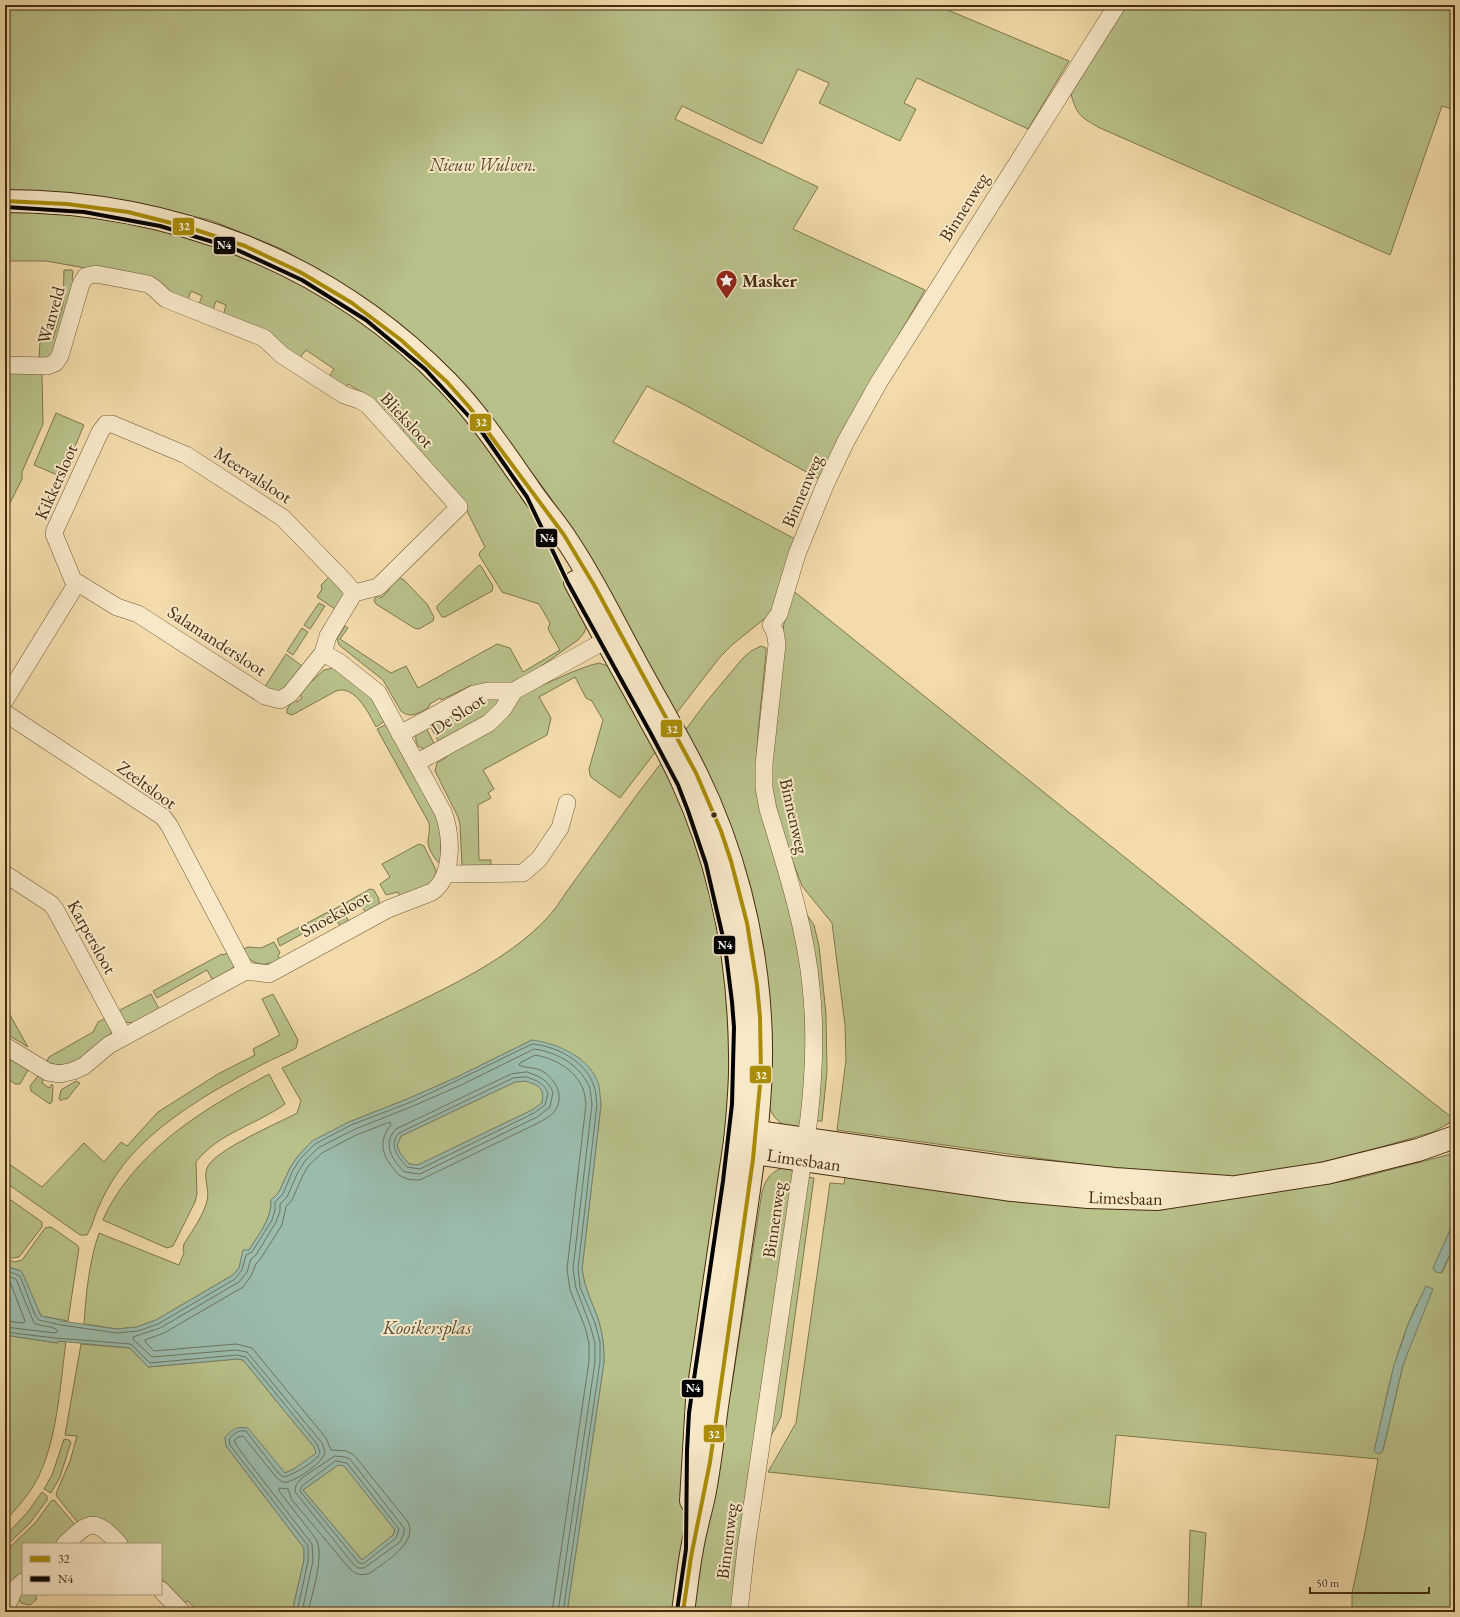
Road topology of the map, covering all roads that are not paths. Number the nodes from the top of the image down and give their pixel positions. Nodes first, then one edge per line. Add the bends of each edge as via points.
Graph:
1 (1117, 5) edge
2 (5, 201) edge
3 (86, 276) joint
4 (5, 365) edge
5 (106, 424) joint
6 (77, 583) junction
7 (354, 593) junction
8 (613, 637) junction
9 (323, 653) junction
10 (514, 691) junction
11 (5, 700) edge
12 (5, 714) edge
13 (400, 734) junction
14 (416, 763) junction
15 (567, 804) dead end
16 (5, 874) edge
17 (446, 874) junction
18 (246, 971) junction
19 (124, 1037) junction
20 (5, 1046) edge
21 (1455, 1137) edge
22 (735, 1141) junction
23 (756, 1143) junction
24 (810, 1151) junction
25 (1229, 1187) junction
26 (66, 1543) edge
27 (118, 1543) edge
28 (692, 1545) junction
29 (22, 1583) edge
30 (162, 1591) edge
31 (5, 1610) edge
32 (182, 1612) edge
33 (683, 1612) edge
34 (739, 1612) edge

1 - 24 street, Binnenweg via 911,330 846,440 812,513 779,614 771,625 777,644 765,746 764,788 803,936 811,986 814,1059
2 - 8 main road via 81,205 126,211 167,220 236,242 313,279 382,324 443,378 488,430 531,491 556,547
3 - 4 street, Wanveld via 81,284 58,360 47,366
3 - 7 street, Blieksloot via 96,274 148,284 166,299 264,338 288,359 344,395 368,405 459,507 378,587
5 - 6 street, Kikkersloot via 55,530 55,539 62,556 73,580
5 - 7 street, Meervalsloot via 117,425 186,455 283,518
6 - 9 street, Salamandersloot via 117,607 138,614 272,699 280,700 290,694
6 - 11 street
7 - 9 street via 328,636
8 - 10 street, De Sloot
8 - 22 main road via 682,781 716,875 730,940 738,1006 740,1066
8 - 23 main road via 696,773 715,816 732,865 751,942 759,992 761,1071
9 - 13 street, Snoeksloot via 339,662 378,693
10 - 13 street, De Sloot via 474,694
10 - 14 street, De Sloot via 489,723
12 - 18 street, Zeeltsloot via 166,820
13 - 14 street, Snoeksloot
14 - 17 street, Snoeksloot via 443,812 448,827
15 - 17 street via 560,828 539,859 523,873
16 - 19 street, Karpersloot via 55,909
17 - 18 street, Snoeksloot via 442,884 432,892 388,909 269,974
18 - 19 street
19 - 20 street via 109,1045 84,1066 60,1074 48,1072
21 - 25 main road, Limesbaan via 1418,1150 1326,1173
22 - 23 main road, Limesbaan
22 - 28 main road via 695,1412 691,1493
23 - 24 main road, Limesbaan
23 - 28 main road via 704,1495
24 - 25 main road, Limesbaan via 842,1145 1002,1168
24 - 25 main road, Limesbaan via 839,1166 1012,1190 1088,1197 1158,1199
24 - 34 street, Binnenweg via 746,1548
26 - 27 street via 81,1529 94,1525 105,1529
28 - 33 main road
29 - 31 street via 14,1590
30 - 32 street

